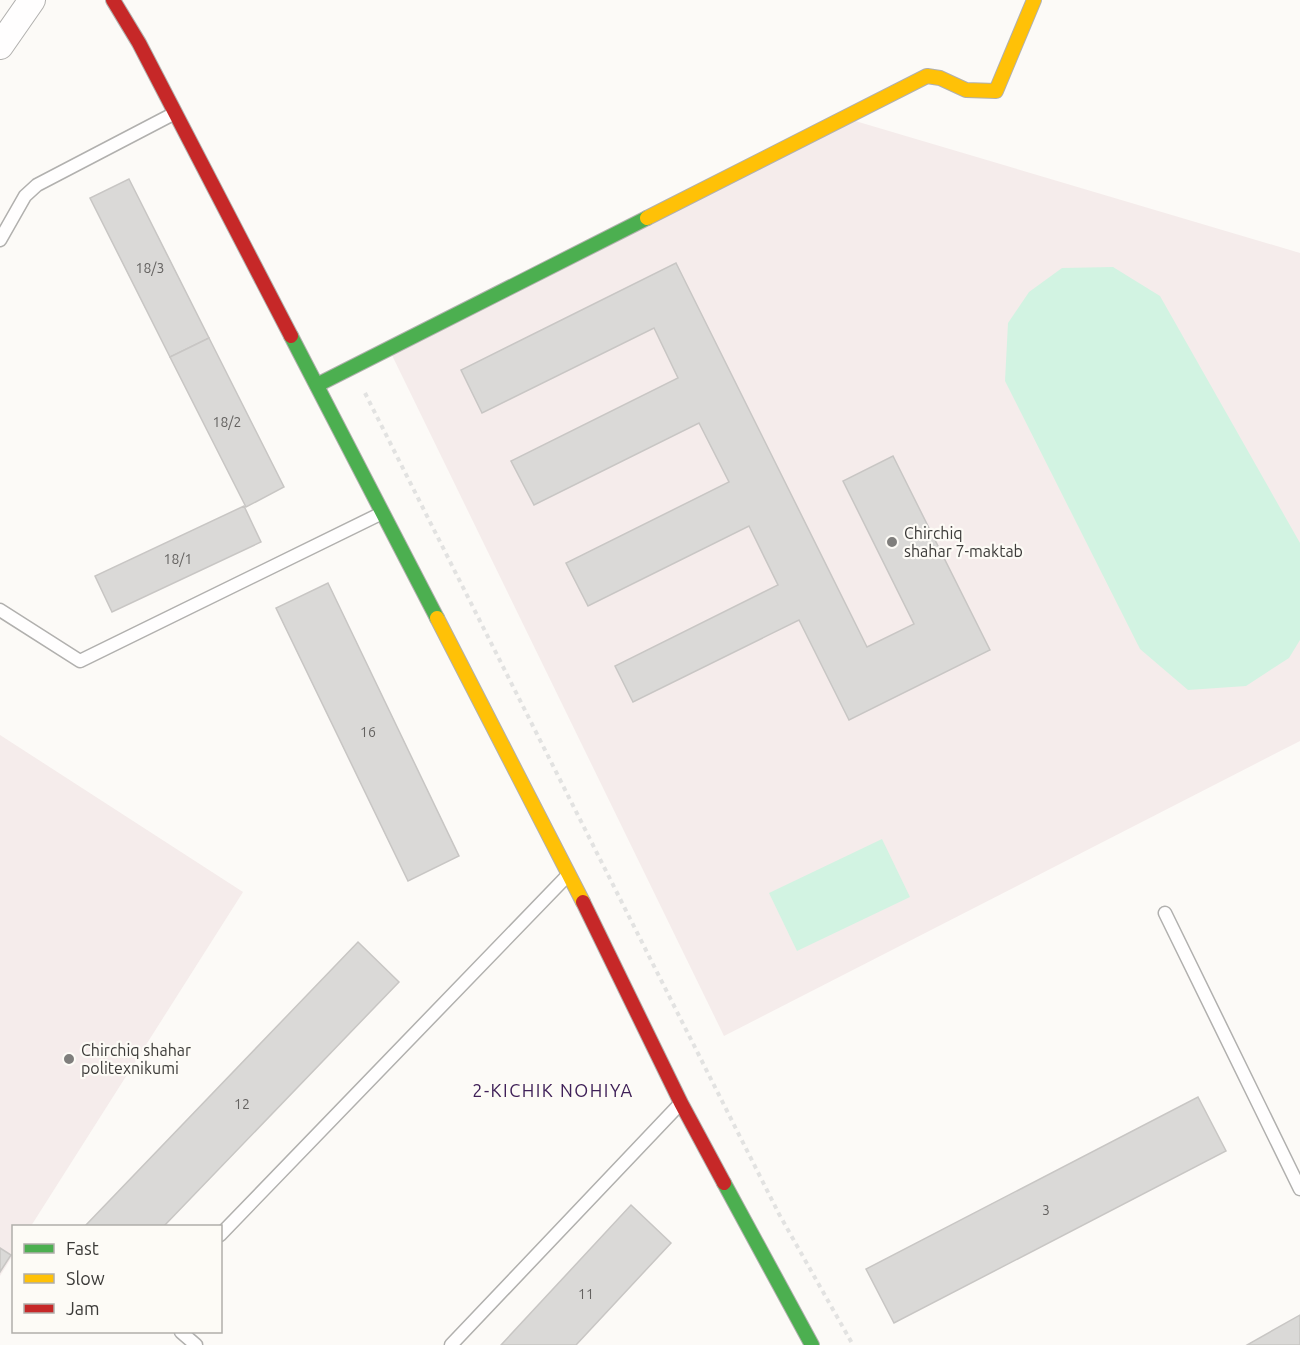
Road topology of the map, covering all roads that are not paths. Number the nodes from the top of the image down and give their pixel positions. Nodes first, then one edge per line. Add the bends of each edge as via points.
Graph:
1 (32, 0) edge
2 (113, 0) edge
3 (1034, 0) edge
4 (0, 46) edge
5 (176, 113) junction
6 (0, 240) edge
7 (317, 385) junction
8 (382, 513) junction
9 (0, 610) edge
10 (568, 874) junction
11 (1165, 913) dead end
12 (681, 1103) junction
13 (1300, 1189) edge
14 (222, 1233) edge
15 (182, 1333) edge
16 (196, 1345) edge
17 (451, 1345) edge
18 (812, 1345) edge

1 - 4 street
2 - 5 street
3 - 7 street via 996,91 966,90 927,76
5 - 6 lane via 37,185 25,196
5 - 7 street
7 - 8 street
8 - 9 lane via 80,661
8 - 10 street
10 - 12 street
10 - 14 lane
11 - 13 lane
12 - 17 lane
12 - 18 street
15 - 16 lane

